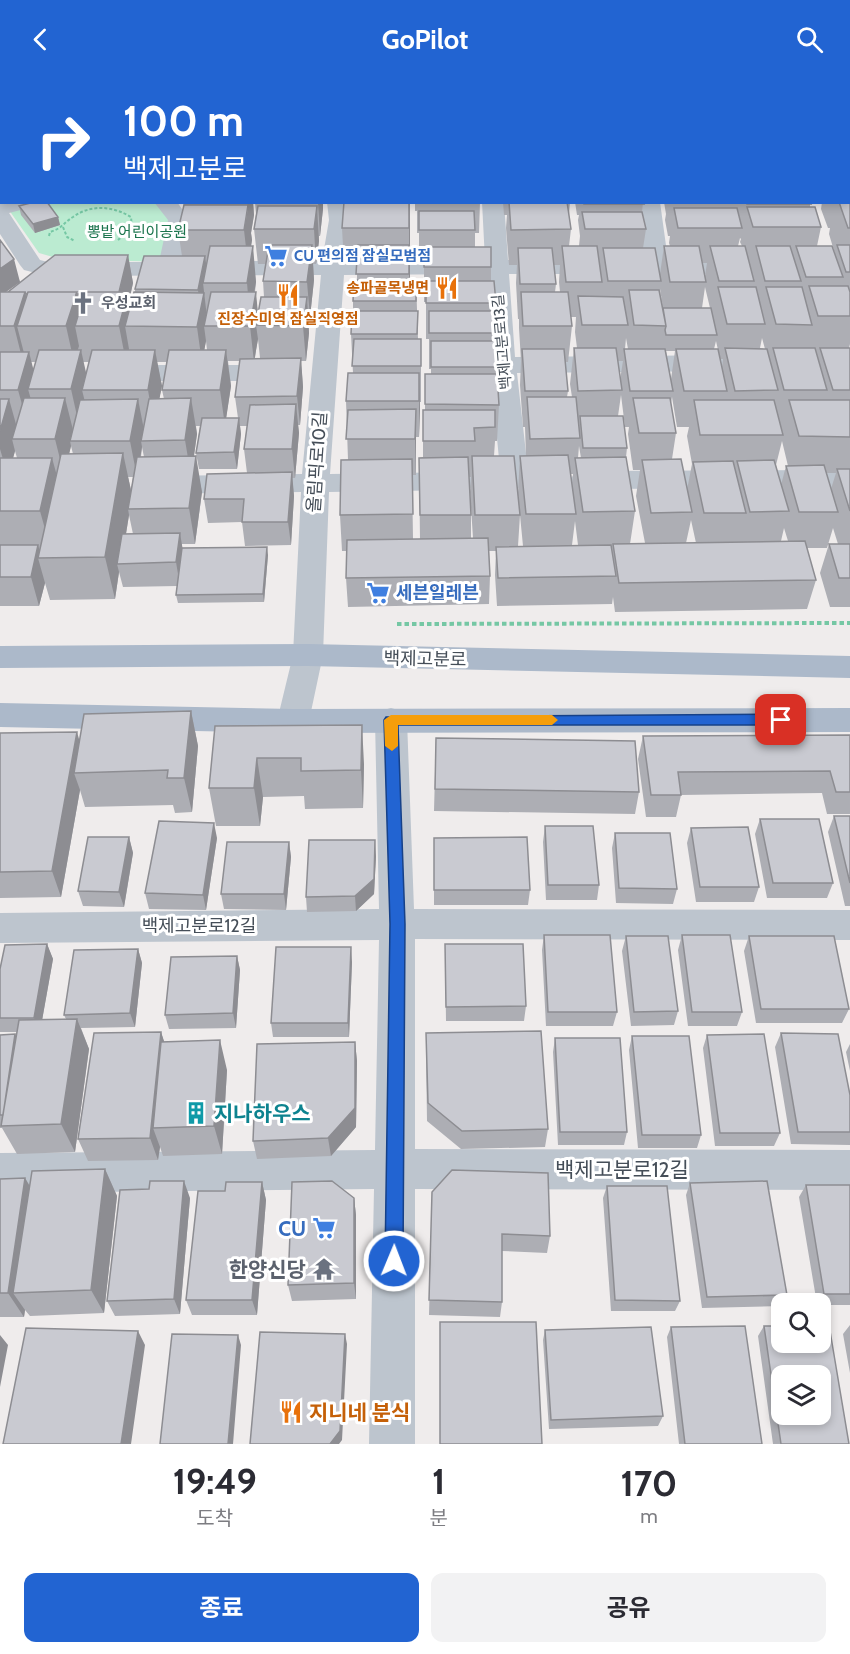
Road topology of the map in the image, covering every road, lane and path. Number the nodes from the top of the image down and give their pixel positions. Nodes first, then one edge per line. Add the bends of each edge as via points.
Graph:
1 (17, 204) edge
2 (106, 204) edge
3 (167, 204) edge
4 (338, 204) edge
5 (493, 204) edge
6 (649, 204) edge
7 (101, 208) junction
8 (0, 209) edge
9 (0, 216) edge
10 (111, 242) dead end
11 (81, 244) dead end
12 (638, 267) junction
13 (850, 267) edge
14 (169, 268) junction
15 (333, 268) junction
16 (496, 268) junction
17 (850, 362) edge
18 (503, 365) junction
19 (96, 373) edge
20 (324, 373) junction
21 (850, 479) edge
22 (539, 480) junction
23 (315, 484) junction
24 (128, 485) dead end
25 (850, 623) edge
26 (395, 624) dead end
27 (308, 655) junction
28 (0, 657) edge
29 (850, 667) edge
30 (0, 715) edge
31 (391, 720) junction
32 (850, 720) edge
33 (293, 721) junction
34 (397, 924) junction
35 (850, 925) edge
36 (0, 928) edge
37 (395, 1169) junction
38 (850, 1170) edge
39 (0, 1173) edge
40 (392, 1444) edge

1 - 8 street
2 - 7 path
3 - 14 street via 179,220
4 - 15 street, 올림픽로10길 via 340,220
5 - 16 street, 백제고분로13길
6 - 12 street
7 - 10 path via 124,212 134,223 120,240
7 - 11 path via 76,214 63,227 67,237
9 - 14 street via 32,265
12 - 13 street via 821,256
12 - 16 street
14 - 15 street
15 - 16 street
15 - 20 street, 올림픽로10길
16 - 18 street, 백제고분로13길
17 - 18 street
18 - 22 street, 백제고분로13길
19 - 20 street
20 - 23 street, 올림픽로10길
21 - 22 street
22 - 23 street
23 - 24 street
23 - 27 street, 올림픽로10길
25 - 26 path
27 - 28 main road, 백제고분로
27 - 29 main road, 백제고분로
27 - 33 street, 올림픽로10길
30 - 33 main road
31 - 32 main road
31 - 33 main road
31 - 34 street
34 - 35 street, 백제고분로12길
34 - 36 street, 백제고분로12길
34 - 37 street
37 - 38 street, 백제고분로12길
37 - 39 street, 백제고분로12길
37 - 40 street

